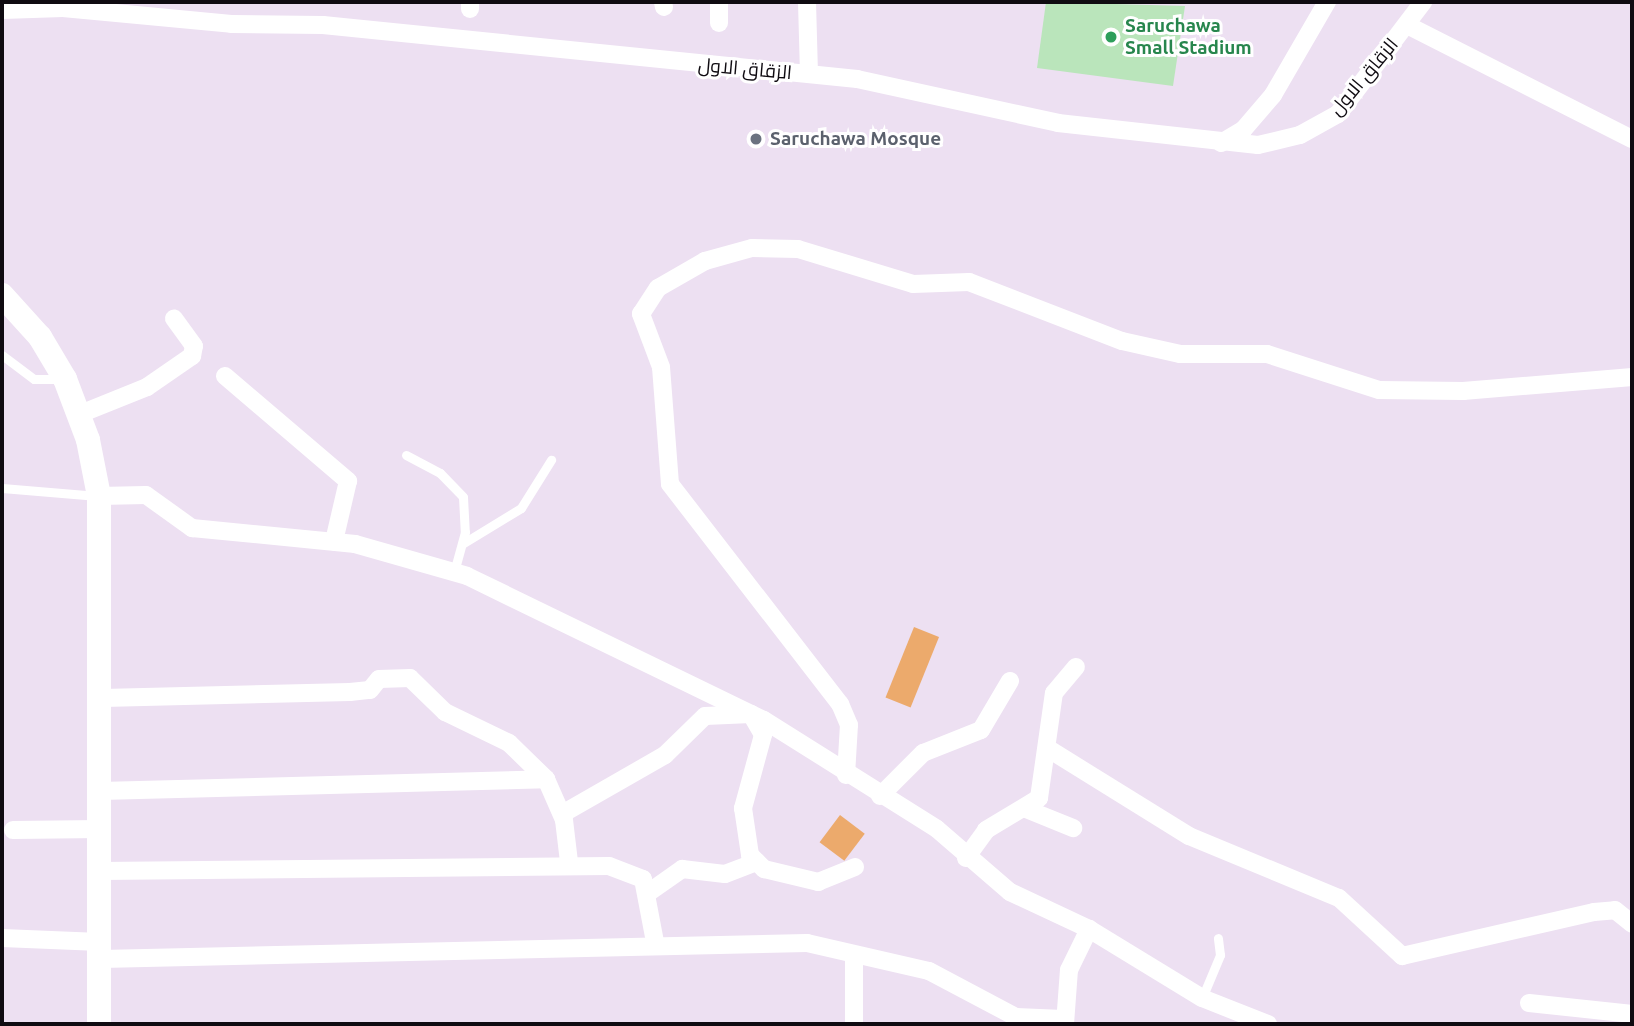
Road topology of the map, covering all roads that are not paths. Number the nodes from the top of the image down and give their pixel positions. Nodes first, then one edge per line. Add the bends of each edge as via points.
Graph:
1 (719, 2) edge
2 (807, 2) edge
3 (1327, 2) edge
4 (1423, 2) edge
5 (2, 10) edge
6 (719, 23) dead end
7 (1407, 24) junction
8 (809, 74) junction
9 (1632, 139) edge
10 (1221, 143) junction
11 (2, 295) edge
12 (174, 318) dead end
13 (2, 355) edge
14 (225, 376) dead end
15 (1632, 377) edge
16 (65, 379) junction
17 (80, 414) junction
18 (406, 455) dead end
19 (551, 460) dead end
20 (2, 488) edge
21 (99, 496) junction
22 (334, 541) junction
23 (462, 544) junction
24 (454, 572) junction
25 (1076, 667) dead end
26 (1010, 681) dead end
27 (103, 698) junction
28 (751, 714) junction
29 (1047, 748) junction
30 (846, 775) junction
31 (546, 779) junction
32 (100, 791) junction
33 (880, 796) junction
34 (1026, 809) junction
35 (562, 814) junction
36 (1073, 828) dead end
37 (102, 829) junction
38 (13, 830) dead end
39 (967, 858) junction
40 (569, 862) junction
41 (757, 862) junction
42 (855, 867) dead end
43 (100, 872) junction
44 (648, 893) junction
45 (1632, 924) edge
46 (1089, 929) junction
47 (2, 938) edge
48 (1218, 938) dead end
49 (655, 942) junction
50 (100, 950) junction
51 (853, 957) junction
52 (1202, 998) junction
53 (1529, 1003) dead end
54 (1632, 1014) edge
55 (1064, 1022) edge
56 (99, 1024) edge
57 (854, 1024) edge
58 (1268, 1024) edge

1 - 6 street
2 - 8 street
3 - 10 street via 1273,94 1243,130
4 - 7 street, الزقاق الاول
5 - 8 street, الزقاق الاول via 63,8 231,24 323,25
7 - 9 street
7 - 10 street, الزقاق الاول via 1338,114 1320,126 1279,142
8 - 10 street, الزقاق الاول via 920,89 1058,123
11 - 16 street via 40,337
12 - 17 street via 194,346 192,356 147,387
13 - 16 lane via 34,379
14 - 22 street via 348,481
15 - 30 street via 1463,391 1379,390 1267,354 1180,354 1122,341 969,282 913,284 798,249 752,248 705,261 658,288 641,314 662,367 670,484 840,704 849,725
16 - 17 street
17 - 21 street
18 - 23 lane via 440,473 463,497
19 - 23 lane via 521,508
20 - 21 lane
21 - 22 street via 146,495 192,528
21 - 27 street
22 - 24 street
23 - 24 lane
24 - 28 street
25 - 29 street via 1054,693
26 - 33 street via 981,730 914,758
27 - 31 street via 350,692 370,690 379,679 410,678 445,712 509,743
27 - 32 street
28 - 30 street
28 - 35 street via 705,716 665,755
28 - 41 street via 763,745 743,808 743,832
29 - 34 street via 1047,776
29 - 45 street via 1189,836 1339,898 1402,956 1594,912 1615,910
30 - 33 street
31 - 32 street
31 - 35 street
32 - 37 street
33 - 39 street via 937,829
34 - 36 street
34 - 39 street via 986,830
35 - 40 street
37 - 38 street
37 - 43 street
39 - 46 street via 1010,892
40 - 43 street
40 - 44 street via 631,873 643,879
41 - 42 street via 817,882
41 - 44 street via 725,874 682,869
43 - 50 street
44 - 49 street
46 - 52 street
46 - 55 street via 1069,970
47 - 50 street
48 - 52 lane via 1220,955
49 - 50 street
49 - 51 street via 807,943
50 - 56 street
51 - 55 street via 929,971 1016,1017
51 - 57 street
52 - 58 street
53 - 54 street

